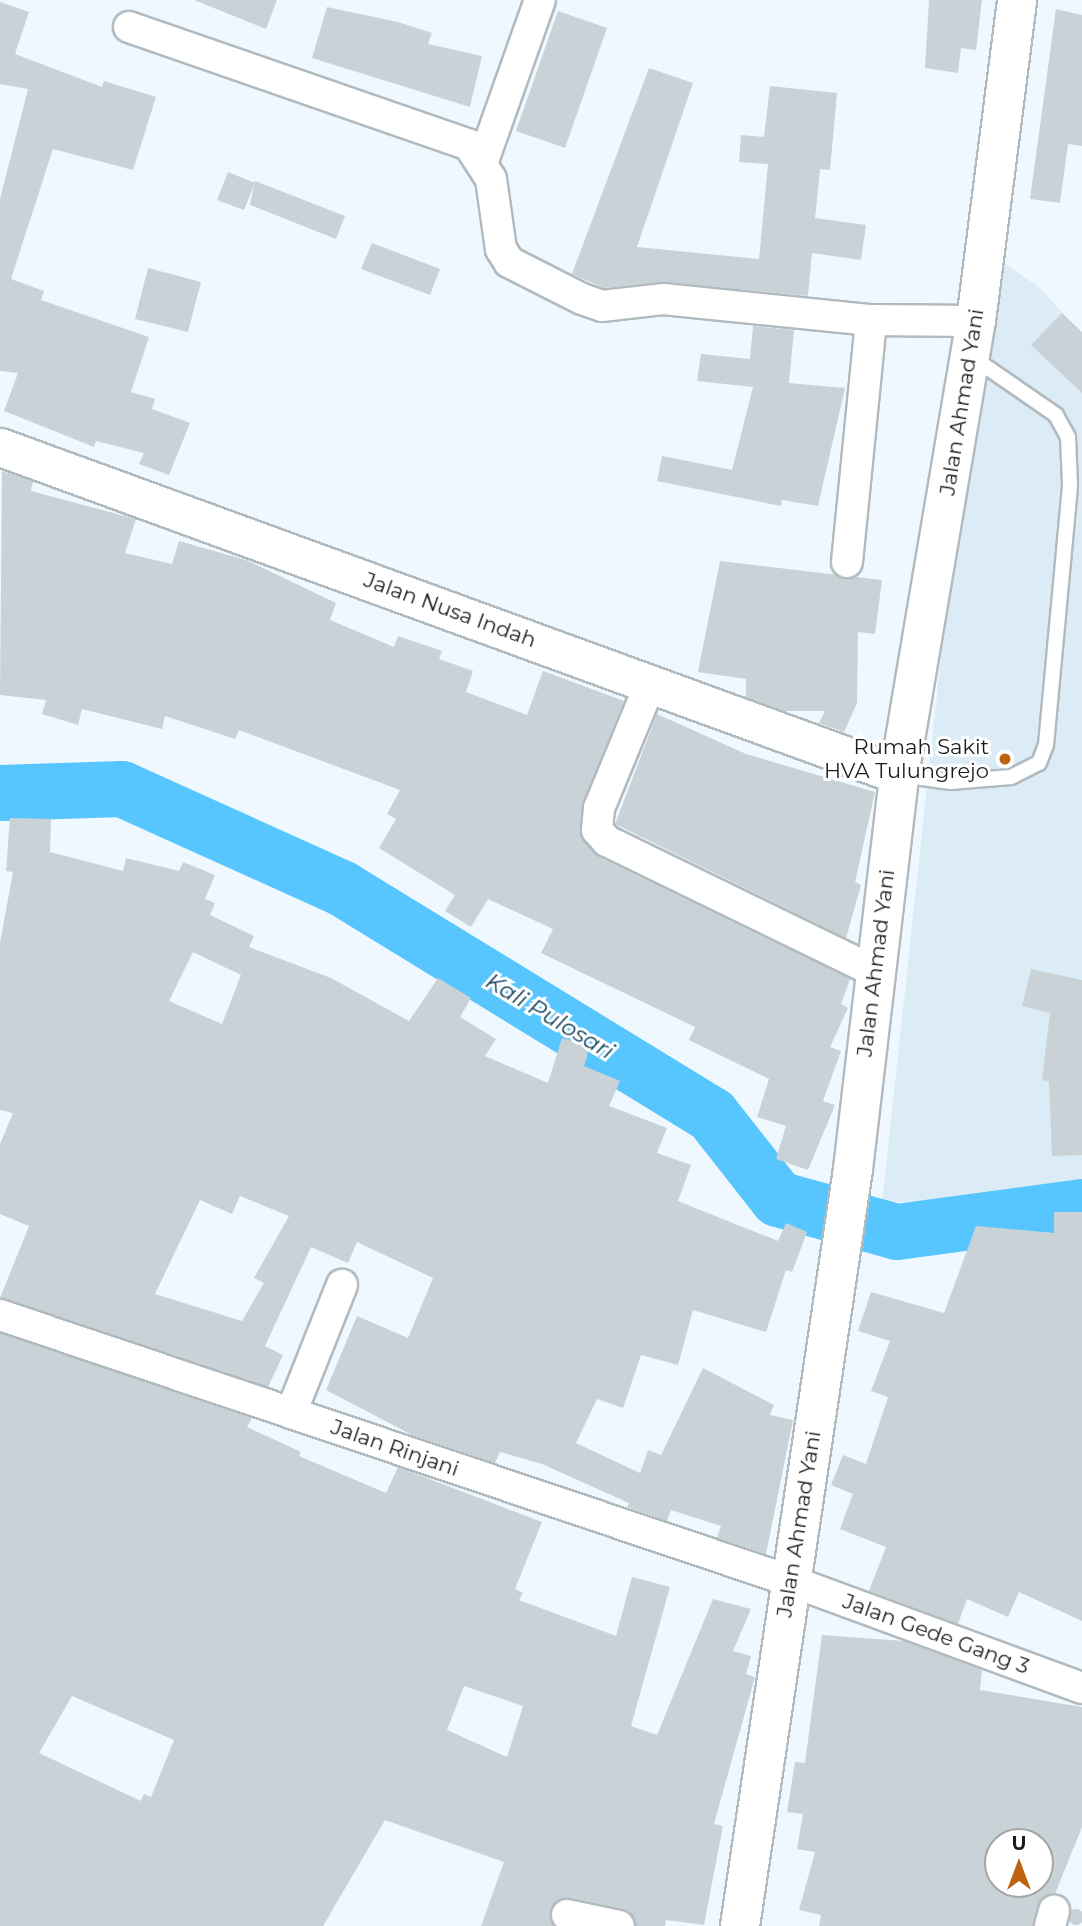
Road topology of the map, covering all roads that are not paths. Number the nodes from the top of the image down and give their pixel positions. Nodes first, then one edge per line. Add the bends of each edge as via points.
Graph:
1 (540, 0) edge
2 (1017, 0) edge
3 (129, 27) dead end
4 (484, 159) junction
5 (871, 320) junction
6 (973, 338) junction
7 (0, 447) edge
8 (847, 562) dead end
9 (651, 682) junction
10 (899, 775) junction
11 (873, 971) junction
12 (341, 1285) dead end
13 (0, 1315) edge
14 (290, 1413) junction
15 (791, 1581) junction
16 (1082, 1688) edge
17 (567, 1916) dead end
18 (619, 1926) edge
19 (740, 1926) edge

1 - 4 street
2 - 6 main road, Jalan Ahmad Yani
3 - 4 street via 469,145
4 - 5 street via 501,249 509,262 582,299 602,306 663,299
5 - 6 street
5 - 8 street
6 - 10 main road, Jalan Ahmad Yani
6 - 10 lane via 1056,415 1068,437 1070,485 1046,745 1040,763 1011,777 951,782
7 - 9 street, Jalan Nusa Indah
9 - 10 street, Jalan Nusa Indah
9 - 11 street via 598,808 597,830 607,841
10 - 11 main road, Jalan Ahmad Yani
11 - 15 main road, Jalan Ahmad Yani via 853,1169
12 - 14 street
13 - 14 street, Jalan Rinjani
14 - 15 street, Jalan Rinjani
15 - 16 street, Jalan Gede Gang 3
15 - 19 main road, Jalan Ahmad Yani
17 - 18 street

